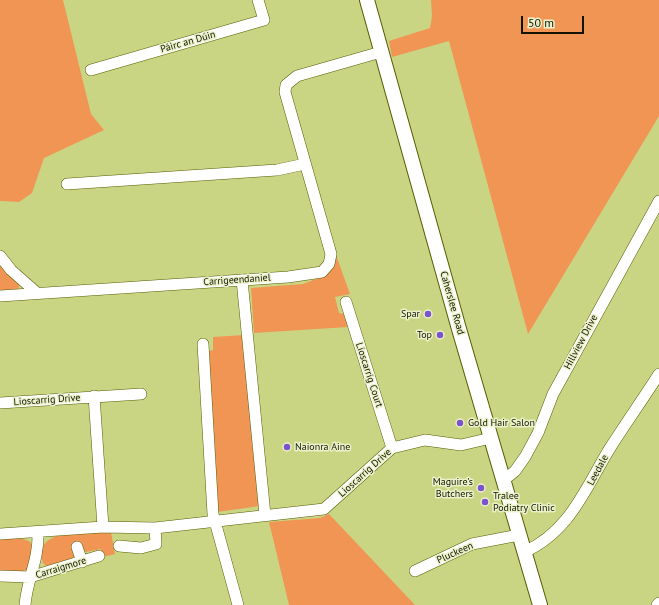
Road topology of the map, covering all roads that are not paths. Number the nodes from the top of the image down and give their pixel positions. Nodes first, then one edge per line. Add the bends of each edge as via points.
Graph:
1 (258, 0) edge
2 (367, 0) edge
3 (381, 52) junction
4 (92, 70) dead end
5 (305, 164) junction
6 (67, 184) dead end
7 (659, 201) edge
8 (0, 256) edge
9 (242, 280) junction
10 (37, 293) junction
11 (0, 296) edge
12 (346, 302) dead end
13 (203, 344) dead end
14 (659, 374) edge
15 (141, 394) dead end
16 (94, 396) junction
17 (0, 403) edge
18 (491, 438) junction
19 (392, 448) junction
20 (504, 480) junction
21 (265, 515) junction
22 (214, 520) junction
23 (103, 527) junction
24 (155, 528) junction
25 (38, 532) junction
26 (0, 534) edge
27 (519, 535) junction
28 (119, 546) dead end
29 (77, 547) dead end
30 (524, 552) junction
31 (99, 556) dead end
32 (82, 562) junction
33 (415, 571) dead end
34 (0, 576) edge
35 (30, 577) junction
36 (25, 605) edge
37 (238, 605) edge
38 (540, 605) edge

1 - 4 street, Páirc an Dúin via 264,20
2 - 3 main road, Caherslee Road
3 - 5 street, Carrigeendaniel via 297,76 286,85 285,92
3 - 18 main road, Caherslee Road
5 - 6 street via 277,170
5 - 9 street, Carrigeendaniel via 329,241 332,254 329,264 322,272 316,274
7 - 20 street, Hillview Drive via 553,394 538,433 515,472
8 - 10 street
9 - 10 street, Carrigeendaniel
9 - 21 street
10 - 11 street, Carrigeendaniel
12 - 19 street, Lioscarrig Court
13 - 22 street
14 - 30 street, Leedale via 571,514 542,543
15 - 16 street, Lioscarrig Drive
16 - 17 street, Lioscarrig Drive
16 - 23 street, Lioscarrig Drive
18 - 19 street, Lioscarrig Drive via 461,445 425,440
18 - 20 main road, Caherslee Road
19 - 21 street, Lioscarrig Drive via 324,509
20 - 27 main road, Caherslee Road
21 - 22 street, Lioscarrig Drive
22 - 24 street, Lioscarrig Drive
22 - 37 street
23 - 24 street, Lioscarrig Drive
23 - 25 street, Lioscarrig Drive
24 - 28 street via 156,544 141,548
25 - 26 street, Lioscarrig Drive
25 - 35 street via 37,559
27 - 30 main road, Caherslee Road
27 - 33 street, Pluckeen via 472,544
29 - 32 street
30 - 38 main road, Caherslee Road
31 - 32 street, Carraigmore
32 - 35 street, Carraigmore
34 - 35 street, Carraigmore
35 - 36 street

